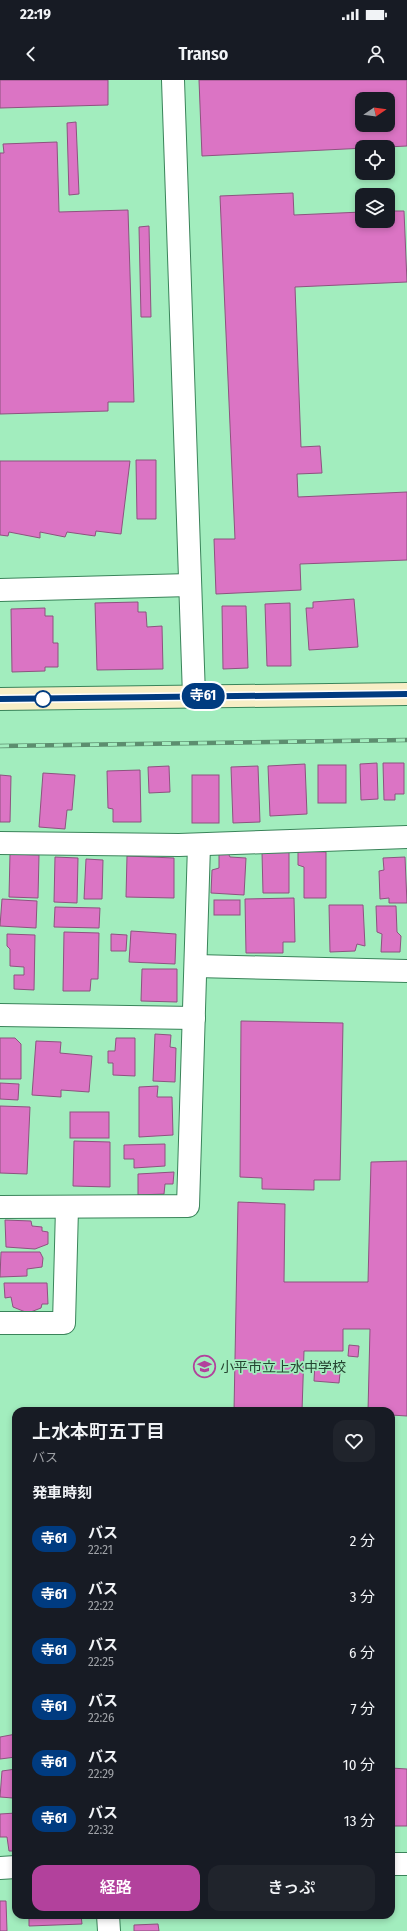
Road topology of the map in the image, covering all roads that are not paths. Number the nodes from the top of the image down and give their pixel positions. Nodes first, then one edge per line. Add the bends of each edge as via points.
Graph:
1 (173, 80) edge
2 (190, 585) junction
3 (0, 590) edge
4 (407, 694) edge
5 (194, 696) junction
6 (0, 699) edge
7 (407, 836) edge
8 (0, 843) edge
9 (199, 845) junction
10 (196, 966) junction
11 (407, 971) edge
12 (0, 1015) edge
13 (194, 1018) junction
14 (0, 1207) edge
15 (67, 1208) junction
16 (0, 1323) edge
17 (395, 1864) edge
18 (407, 1864) edge
19 (12, 1867) edge
20 (0, 1868) edge
21 (108, 1919) edge
22 (109, 1931) edge

1 - 2 street
2 - 3 street
2 - 5 street
4 - 5 street
5 - 6 street
7 - 9 street
8 - 9 street
9 - 10 street
10 - 11 street
10 - 13 street
12 - 13 street
13 - 15 street via 188,1206
14 - 15 street
15 - 16 street via 64,1324
17 - 18 street
19 - 20 street
21 - 22 street

